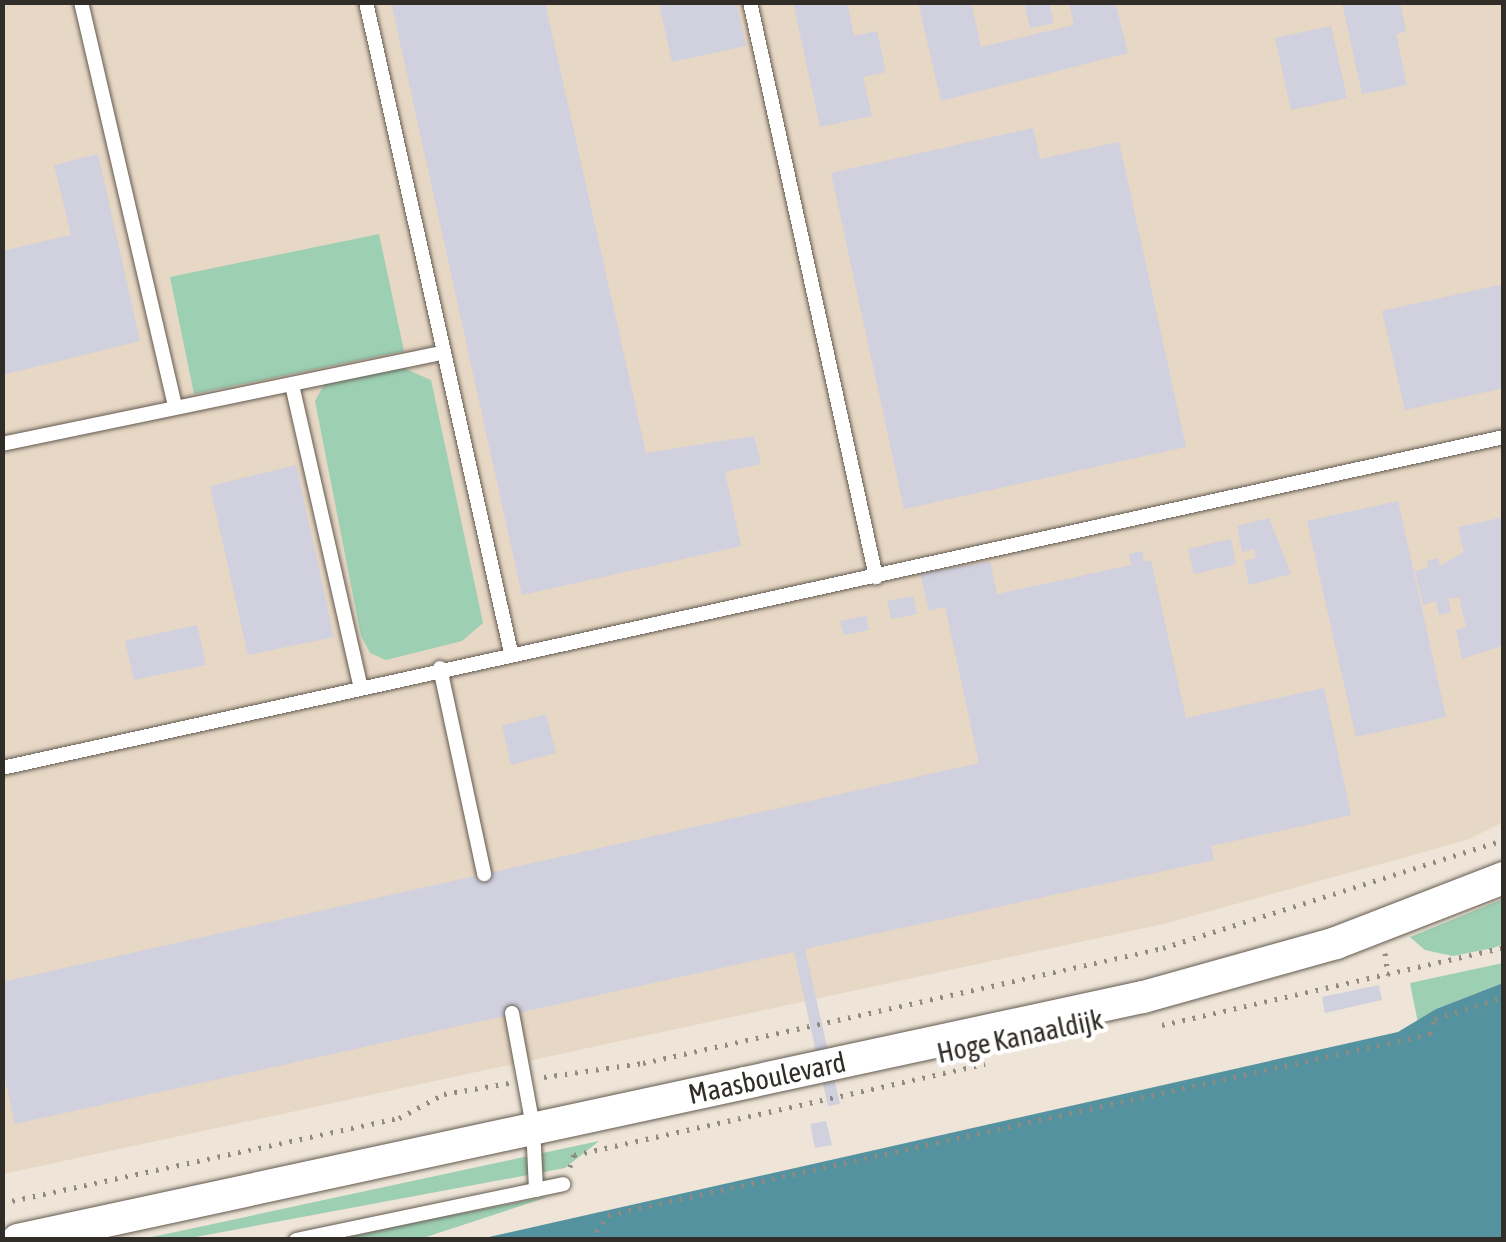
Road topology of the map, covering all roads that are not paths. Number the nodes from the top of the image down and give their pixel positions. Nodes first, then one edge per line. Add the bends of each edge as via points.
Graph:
1 (81, 2) edge
2 (366, 2) edge
3 (750, 2) edge
4 (440, 353) junction
5 (292, 385) junction
6 (176, 407) junction
7 (1504, 437) edge
8 (2, 444) edge
9 (876, 577) junction
10 (512, 653) junction
11 (440, 668) junction
12 (360, 684) junction
13 (2, 768) edge
14 (484, 874) dead end
15 (1504, 878) edge
16 (512, 1013) dead end
17 (533, 1126) junction
18 (564, 1184) road end
19 (536, 1190) junction
20 (18, 1240) edge
21 (296, 1240) edge

1 - 6 lane
2 - 4 lane
3 - 9 lane
4 - 5 lane
4 - 10 lane
5 - 6 lane
5 - 12 lane
6 - 8 lane
7 - 9 lane
9 - 10 lane
10 - 11 lane
11 - 12 lane
11 - 14 lane
12 - 13 lane
15 - 17 street, Maasboulevard via 1336,943 1143,997
16 - 17 lane
17 - 19 lane
17 - 20 street, Maasboulevard
18 - 19 lane
19 - 21 lane

